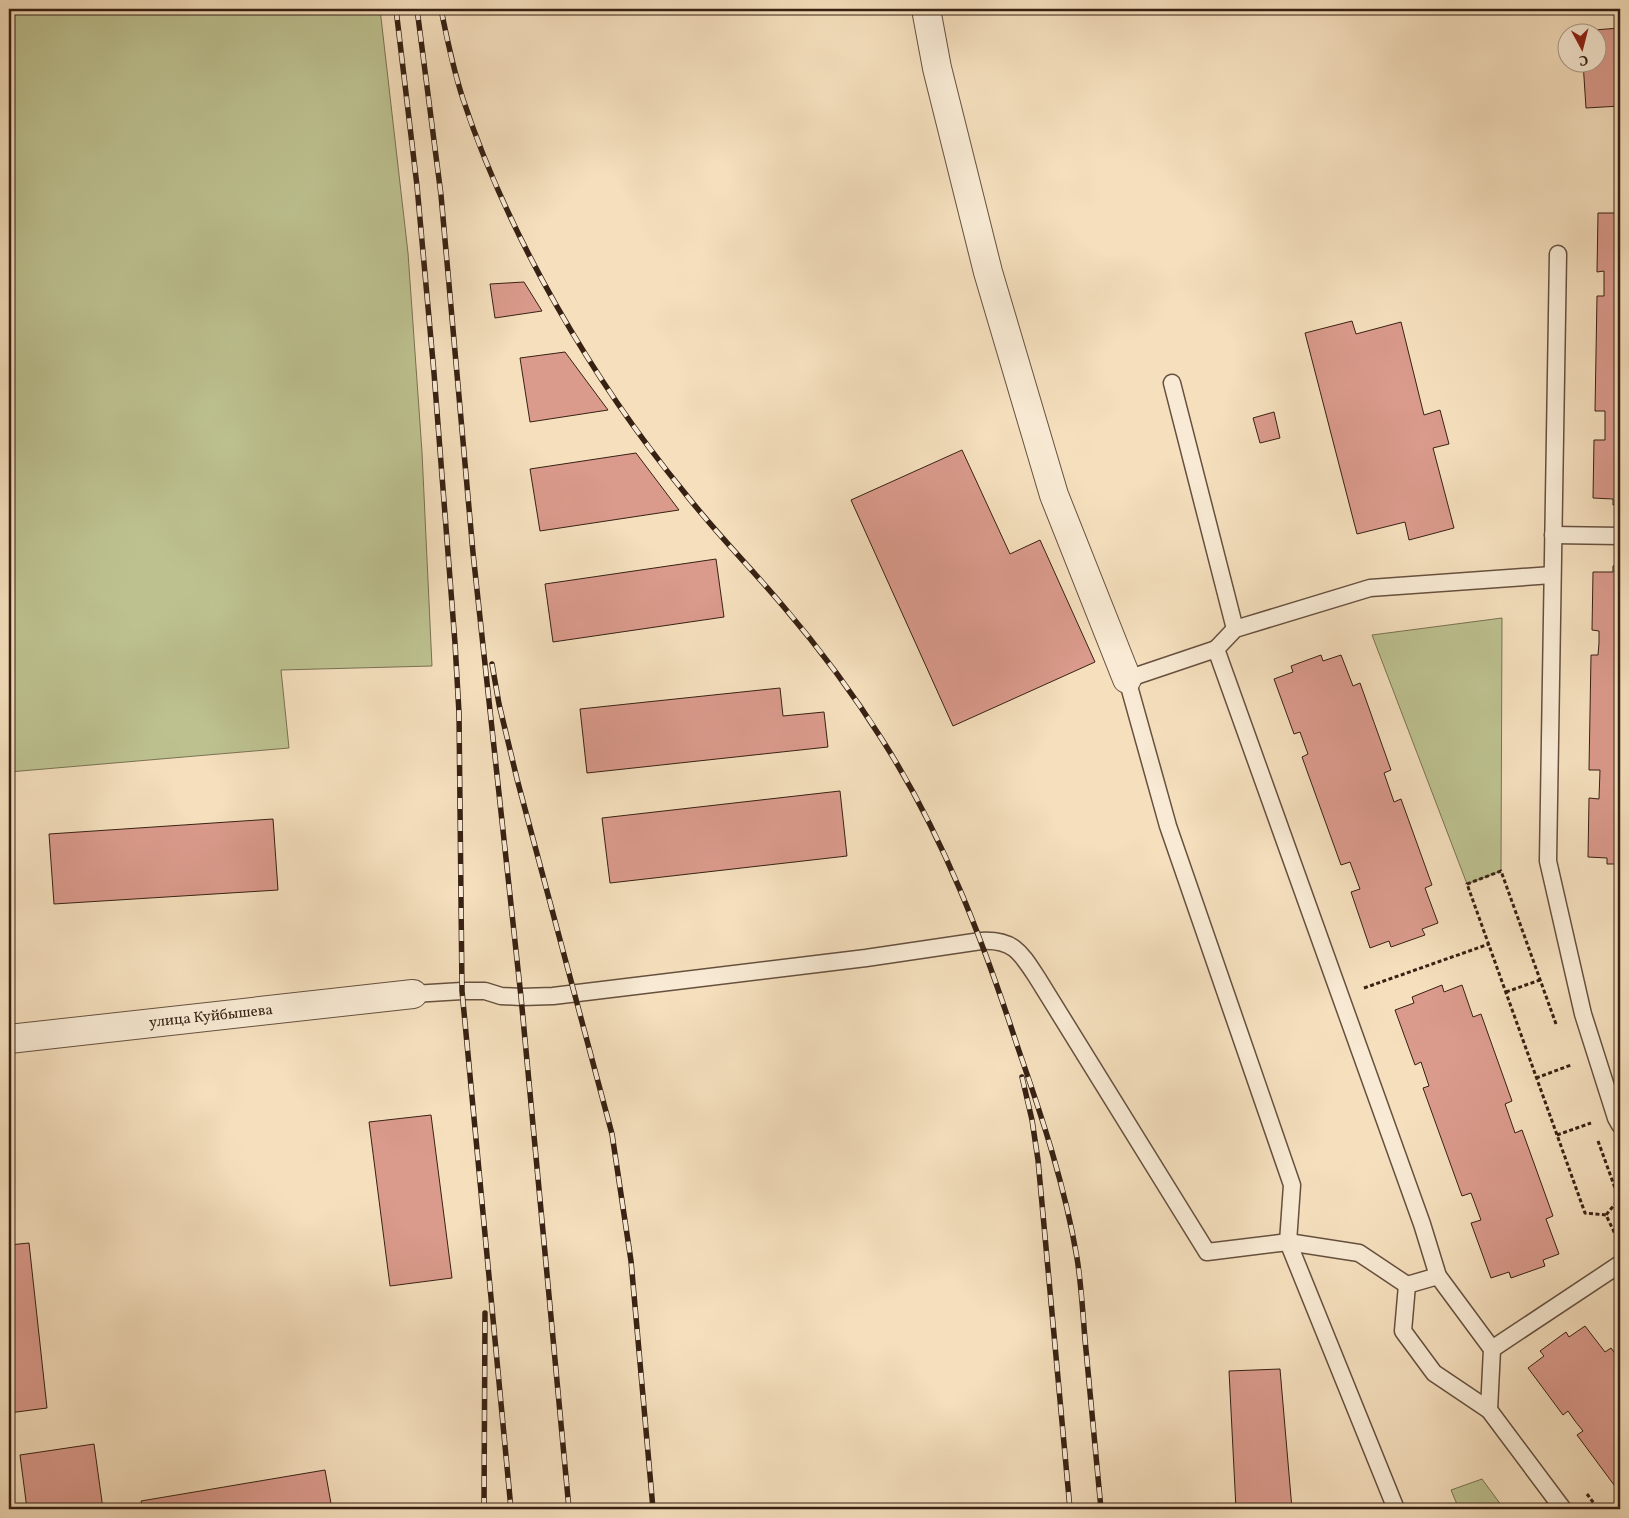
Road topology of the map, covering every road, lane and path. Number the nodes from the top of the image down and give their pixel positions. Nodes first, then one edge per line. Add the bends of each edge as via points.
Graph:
1 (926, 9) edge
2 (1558, 254) dead end
3 (1172, 383) dead end
4 (1553, 535) junction
5 (1620, 536) edge
6 (1552, 575) junction
7 (1235, 629) junction
8 (1216, 649) junction
9 (1127, 679) junction
10 (1488, 944) junction
11 (1540, 980) junction
12 (1506, 992) junction
13 (413, 994) joint
14 (1341, 997) junction
15 (1559, 1031) dead end
16 (9, 1039) edge
17 (1568, 1057) dead end
18 (1571, 1065) junction
19 (1574, 1074) dead end
20 (1536, 1078) junction
21 (1589, 1115) dead end
22 (1592, 1123) junction
23 (1620, 1125) edge
24 (1595, 1132) dead end
25 (1557, 1135) junction
26 (1598, 1140) dead end
27 (1606, 1215) junction
28 (1288, 1242) junction
29 (1619, 1242) dead end
30 (1620, 1264) edge
31 (1438, 1276) junction
32 (1407, 1285) junction
33 (1492, 1349) junction
34 (1489, 1410) junction
35 (1586, 1494) dead end
36 (1396, 1509) edge
37 (1563, 1509) edge
38 (1598, 1509) edge

1 - 9 street via 988,272 1051,485
2 - 4 lane
3 - 7 lane
4 - 5 lane
4 - 6 lane
6 - 7 lane via 1370,588
6 - 23 lane via 1548,861 1583,1014
7 - 8 lane
8 - 9 lane
8 - 14 lane
9 - 28 lane via 1168,826 1292,1185
10 - 11 path via 1467,884 1502,871
10 - 12 path
10 - 14 path
11 - 12 path
11 - 15 path
12 - 20 path
13 - 16 street, улица Куйбышева
13 - 28 lane via 485,991 501,996 560,996 981,941 1004,942 1019,953 1038,979 1207,1252
14 - 31 lane
17 - 18 path
18 - 19 path
18 - 20 path
20 - 25 path
21 - 22 path
22 - 24 path
22 - 25 path
25 - 27 path via 1585,1213
26 - 27 path via 1619,1199
27 - 29 path
28 - 32 lane via 1359,1252
28 - 36 lane
30 - 33 lane
31 - 32 lane
31 - 33 lane
32 - 34 lane via 1403,1331 1434,1373
33 - 34 lane
34 - 37 lane
35 - 38 path

